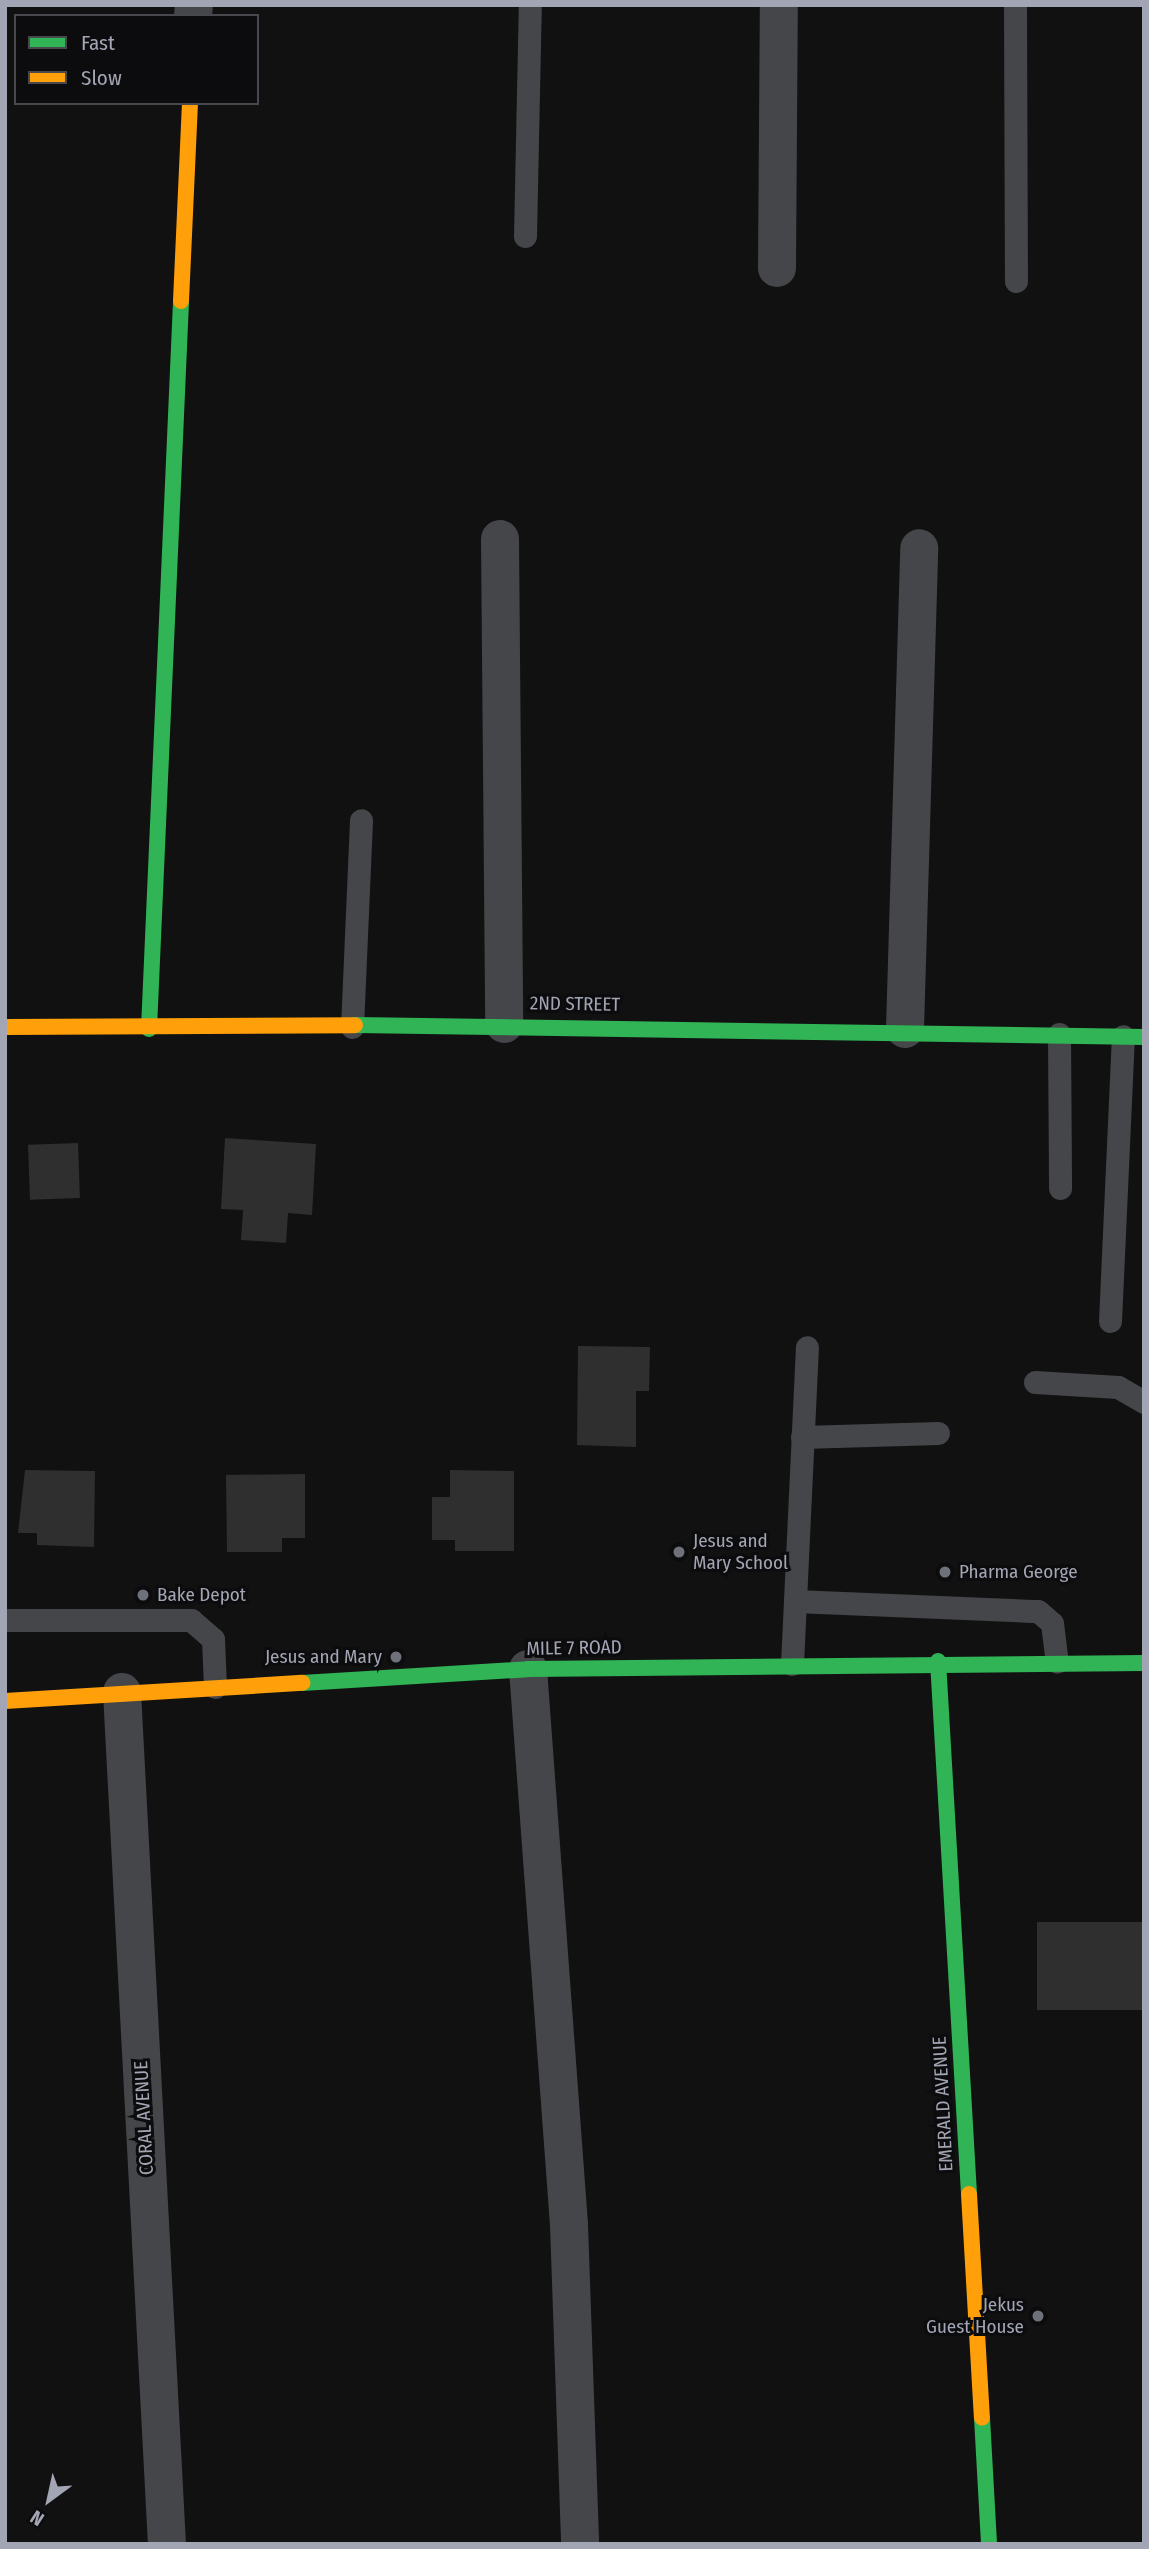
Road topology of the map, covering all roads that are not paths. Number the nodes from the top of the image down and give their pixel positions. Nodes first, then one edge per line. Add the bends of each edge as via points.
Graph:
1 (530, 5) edge
2 (779, 5) edge
3 (1015, 5) edge
4 (190, 105) edge
5 (524, 236) dead end
6 (777, 268) dead end
7 (1016, 281) dead end
8 (500, 539) dead end
9 (919, 548) dead end
10 (361, 820) dead end
11 (504, 1024) junction
12 (5, 1027) edge
13 (352, 1027) junction
14 (149, 1029) junction
15 (905, 1030) junction
16 (1059, 1034) junction
17 (1133, 1036) edge
18 (1060, 1188) dead end
19 (1110, 1321) dead end
20 (807, 1347) dead end
21 (1035, 1382) dead end
22 (1144, 1402) edge
23 (937, 1433) dead end
24 (802, 1437) junction
25 (795, 1601) junction
26 (5, 1620) edge
27 (938, 1661) junction
28 (1057, 1662) junction
29 (1144, 1663) edge
30 (792, 1664) junction
31 (528, 1669) junction
32 (215, 1687) junction
33 (122, 1692) junction
34 (5, 1701) edge
35 (167, 2544) edge
36 (580, 2544) edge
37 (989, 2544) edge

1 - 5 lane
2 - 6 street
3 - 7 lane
4 - 14 street
8 - 11 street
9 - 15 street
10 - 13 lane
11 - 13 street, 2ND STREET
11 - 15 street, 2ND STREET
12 - 14 street, 2ND STREET
13 - 14 street, 2ND STREET
15 - 16 street, 2ND STREET
16 - 17 street, 2ND STREET
16 - 18 lane
17 - 19 lane
20 - 24 lane
21 - 22 lane via 1118,1387
23 - 24 lane
24 - 25 lane
25 - 28 lane via 1038,1611 1052,1623
25 - 30 lane
26 - 32 lane via 191,1620 214,1639
27 - 28 street, MILE 7 ROAD
27 - 30 street, MILE 7 ROAD
27 - 37 street, EMERALD AVENUE
28 - 29 street, MILE 7 ROAD
30 - 31 street, MILE 7 ROAD
31 - 32 street, MILE 7 ROAD
31 - 36 street via 569,2225
32 - 33 street, MILE 7 ROAD
33 - 34 street, MILE 7 ROAD
33 - 35 street, CORAL AVENUE

